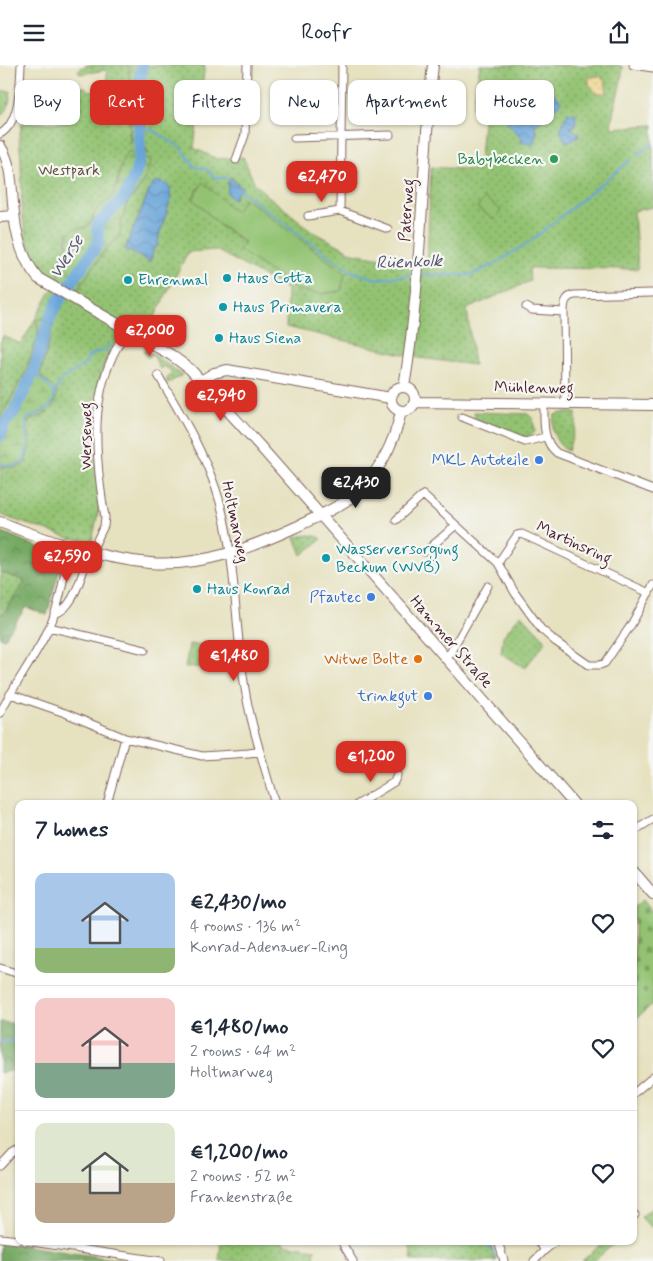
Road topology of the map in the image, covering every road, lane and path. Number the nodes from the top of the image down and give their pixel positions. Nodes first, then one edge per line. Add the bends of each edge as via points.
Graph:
1 (20, 65) edge
2 (247, 65) edge
3 (342, 65) edge
4 (433, 65) edge
5 (633, 65) edge
6 (653, 68) edge
7 (0, 134) edge
8 (390, 135) dead end
9 (341, 136) junction
10 (294, 138) dead end
11 (0, 146) edge
12 (236, 160) dead end
13 (340, 211) junction
14 (14, 216) junction
15 (308, 216) dead end
16 (0, 217) edge
17 (388, 229) dead end
18 (652, 293) edge
19 (526, 307) dead end
20 (564, 312) junction
21 (127, 329) junction
22 (158, 375) dead end
23 (201, 381) junction
24 (404, 387) junction
25 (391, 398) junction
26 (415, 402) junction
27 (544, 403) junction
28 (565, 403) junction
29 (653, 405) edge
30 (401, 412) junction
31 (462, 417) dead end
32 (545, 437) junction
33 (653, 490) edge
34 (320, 516) junction
35 (396, 520) dead end
36 (0, 523) edge
37 (456, 525) junction
38 (94, 546) dead end
39 (70, 547) junction
40 (425, 552) dead end
41 (230, 553) junction
42 (87, 561) dead end
43 (498, 563) junction
44 (653, 585) edge
45 (488, 586) dead end
46 (649, 593) junction
47 (54, 614) junction
48 (49, 627) junction
49 (145, 650) dead end
50 (446, 660) junction
51 (10, 694) junction
52 (0, 713) edge
53 (125, 738) junction
54 (260, 751) junction
55 (398, 775) dead end
56 (108, 800) edge
57 (274, 800) edge
58 (365, 800) edge
59 (570, 800) edge
60 (653, 819) edge
61 (637, 829) edge
62 (637, 875) edge
63 (653, 894) edge
64 (0, 968) edge
65 (15, 973) edge
66 (653, 1077) edge
67 (637, 1090) edge
68 (15, 1151) edge
69 (0, 1165) edge
70 (0, 1238) edge
71 (15, 1240) edge
72 (52, 1245) edge
73 (343, 1245) edge
74 (499, 1245) edge
75 (541, 1245) edge
76 (552, 1245) edge
77 (545, 1251) junction
78 (161, 1261) edge
79 (353, 1261) edge
80 (504, 1261) edge
81 (534, 1261) edge

1 - 7 street via 16,112 6,131
2 - 12 street via 245,135
3 - 9 street
4 - 24 main road, Paterweg via 416,289
5 - 6 street
8 - 9 street
9 - 10 street
9 - 13 street
11 - 14 main road, Hammer Straße via 9,163
13 - 15 street
13 - 17 street
14 - 16 main road
14 - 21 main road, Hammer Straße via 20,245 38,278
18 - 20 street via 574,295 566,299
19 - 20 street
20 - 28 street
21 - 23 main road, Hammer Straße via 190,369
21 - 38 street, Werseweg via 107,371 100,398 98,457 105,517
22 - 41 street, Holtmarweg via 209,470 220,502
23 - 25 main road via 227,370
23 - 34 main road, Hammer Straße
24 - 25 main road via 396,389
24 - 26 main road via 412,390
25 - 30 main road via 392,406
26 - 27 main road, Mühlenweg
26 - 30 main road via 412,409
27 - 28 main road, Mühlenweg
27 - 32 street
28 - 29 main road, Mühlenweg
30 - 34 main road via 391,445 371,476 350,498
31 - 32 street via 525,442
32 - 33 street via 557,453
34 - 41 main road
34 - 50 main road, Hammer Straße
35 - 37 street via 423,495
36 - 39 main road
37 - 40 street
37 - 43 street
39 - 41 main road via 151,563 194,561
39 - 47 street
41 - 54 street, Holtmarweg via 248,705
42 - 47 street via 69,604
43 - 46 street, Martinsring via 517,535 522,534
43 - 46 street via 534,621 556,643 588,665 605,663
44 - 46 street
45 - 50 street
47 - 48 street
48 - 49 street
48 - 51 street
50 - 59 main road, Hammer Straße
51 - 52 street
51 - 53 street
53 - 54 street via 202,756
53 - 56 street
54 - 57 street, Holtmarweg
55 - 58 street via 394,782
60 - 61 street
62 - 63 main road
64 - 65 street
66 - 67 street
68 - 69 street
70 - 71 street
72 - 78 street
73 - 79 street
74 - 80 street
75 - 77 street
76 - 77 street
77 - 81 street

